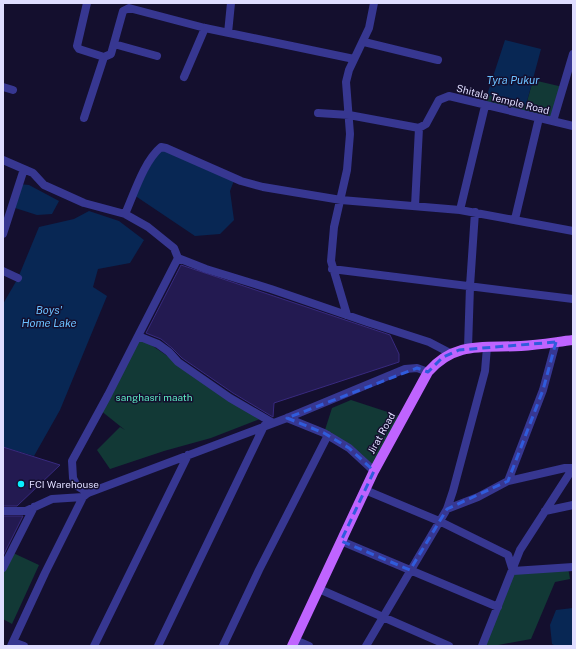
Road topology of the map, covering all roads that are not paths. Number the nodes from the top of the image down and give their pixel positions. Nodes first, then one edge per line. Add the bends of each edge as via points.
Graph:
1 (87, 3) edge
2 (231, 3) edge
3 (374, 3) edge
4 (205, 28) junction
5 (228, 33) junction
6 (364, 42) junction
7 (114, 44) junction
8 (157, 56) dead end
9 (104, 57) junction
10 (572, 58) edge
11 (354, 59) junction
12 (438, 60) dead end
13 (184, 77) dead end
14 (3, 87) edge
15 (13, 90) dead end
16 (485, 106) junction
17 (318, 112) dead end
18 (349, 115) junction
19 (84, 118) dead end
20 (539, 118) junction
21 (553, 122) junction
22 (573, 126) edge
23 (419, 128) junction
24 (3, 160) edge
25 (24, 169) junction
26 (341, 200) junction
27 (415, 206) junction
28 (460, 210) junction
29 (475, 212) junction
30 (125, 214) junction
31 (514, 219) junction
32 (573, 230) edge
33 (3, 234) edge
34 (178, 258) junction
35 (332, 269) junction
36 (3, 272) edge
37 (18, 278) dead end
38 (470, 286) junction
39 (573, 299) edge
40 (347, 315) junction
41 (138, 336) junction
42 (573, 340) edge
43 (556, 342) junction
44 (487, 347) junction
45 (468, 348) junction
46 (450, 353) junction
47 (428, 372) junction
48 (287, 418) junction
49 (273, 423) junction
50 (264, 426) junction
51 (328, 435) junction
52 (188, 455) junction
53 (573, 468) edge
54 (374, 471) junction
55 (508, 481) junction
56 (365, 490) junction
57 (85, 495) junction
58 (573, 505) edge
59 (34, 507) junction
60 (447, 509) junction
61 (3, 511) edge
62 (545, 511) junction
63 (439, 521) junction
64 (341, 541) junction
65 (573, 567) edge
66 (3, 568) edge
67 (410, 570) junction
68 (513, 571) junction
69 (319, 588) junction
70 (498, 607) junction
71 (383, 618) junction
72 (294, 643) edge
73 (12, 644) edge
74 (24, 646) edge
75 (94, 646) edge
76 (158, 646) edge
77 (223, 646) edge
78 (309, 646) edge
79 (366, 646) edge
80 (449, 646) edge
81 (482, 646) edge

1 - 9 street via 77,46
2 - 5 street
3 - 6 street
4 - 5 street
4 - 7 street via 126,8
4 - 13 street
5 - 11 street
6 - 11 street
6 - 12 street
7 - 8 street
7 - 9 street via 111,54
9 - 19 street
10 - 21 street
11 - 18 street via 345,92
14 - 15 street
16 - 20 street, Shitala Temple Road
16 - 23 street, Shitala Temple Road via 449,96 443,97 426,124
16 - 28 street
17 - 18 street
18 - 23 street
18 - 26 street via 347,170
20 - 21 street, Shitala Temple Road
20 - 31 street
21 - 22 street, Shitala Temple Road
23 - 27 street
24 - 25 street
25 - 30 street via 33,173 44,185 84,203
25 - 33 street
26 - 27 street
26 - 30 street via 252,185 160,147 142,176
26 - 35 street via 334,227
27 - 28 street
28 - 29 street
29 - 31 street
29 - 38 street
30 - 34 street via 148,227 174,248
31 - 32 street
34 - 40 street
34 - 41 street
35 - 38 street
35 - 40 street
36 - 37 street
38 - 39 street
38 - 45 street
40 - 46 street via 429,342
41 - 49 street via 158,344 230,398
41 - 57 street via 72,461 73,478
42 - 43 main road, Jirat Road
43 - 44 main road, Jirat Road
43 - 55 street via 543,390
44 - 45 main road, Jirat Road
44 - 60 street via 485,371
45 - 46 main road, Jirat Road
46 - 47 main road, Jirat Road
47 - 48 street via 417,368 405,369
47 - 54 main road, Jirat Road
48 - 49 street
48 - 51 street
49 - 50 street
50 - 52 street
50 - 76 street
51 - 54 street via 349,448
51 - 77 street
52 - 57 street
52 - 75 street
53 - 55 street
53 - 62 street
54 - 56 main road, Jirat Road
55 - 60 street via 478,497
56 - 63 street
56 - 64 main road, Jirat Road
57 - 59 street via 52,499
57 - 73 street via 44,573
58 - 62 street
59 - 61 street via 26,511
59 - 66 street
60 - 63 street
62 - 68 street via 520,550
63 - 67 street
63 - 68 street via 508,555
64 - 67 street
64 - 69 main road, Jirat Road
65 - 68 street
67 - 70 street
67 - 71 street
68 - 70 street
69 - 71 street
69 - 72 main road, Jirat Road
70 - 81 street
71 - 79 street
71 - 80 street
72 - 78 street
73 - 74 street

